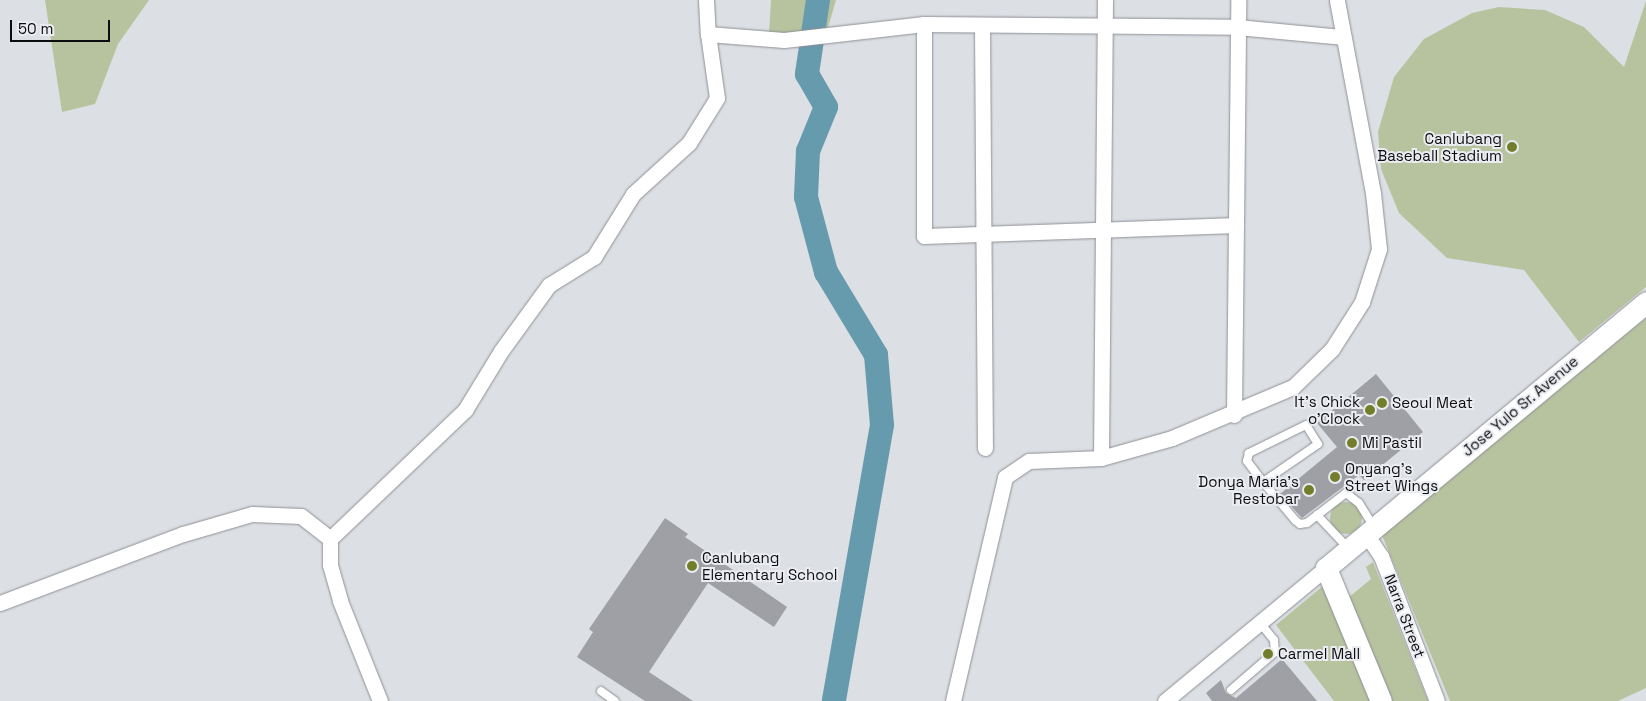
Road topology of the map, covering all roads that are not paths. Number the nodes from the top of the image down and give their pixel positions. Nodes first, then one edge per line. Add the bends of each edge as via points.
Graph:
1 (706, 0) edge
2 (1106, 0) edge
3 (1238, 0) edge
4 (1337, 0) edge
5 (924, 24) junction
6 (982, 25) junction
7 (1237, 27) junction
8 (1106, 28) junction
9 (708, 34) junction
10 (1342, 37) junction
11 (1236, 225) junction
12 (1106, 228) junction
13 (984, 233) junction
14 (1641, 306) edge
15 (1234, 415) junction
16 (985, 448) dead end
17 (1100, 458) junction
18 (1263, 482) junction
19 (1317, 515) junction
20 (1370, 530) junction
21 (330, 539) junction
22 (1349, 548) junction
23 (1326, 568) junction
24 (0, 603) edge
25 (1260, 623) junction
26 (1231, 690) dead end
27 (601, 691) dead end
28 (380, 701) edge
29 (615, 701) edge
30 (953, 701) edge
31 (1165, 701) edge
32 (1381, 701) edge
33 (1438, 701) edge

1 - 9 street
2 - 8 street
3 - 7 street
4 - 10 street
5 - 6 street
5 - 9 street via 824,38 784,40
5 - 13 street via 924,236
6 - 8 street
6 - 13 street
7 - 8 street
7 - 10 street
7 - 11 street
8 - 12 street
9 - 21 street via 717,98 689,143 633,194 594,257 549,285 501,351 465,410
10 - 15 street via 1373,193 1379,249 1362,302 1332,349 1293,387
11 - 12 street
11 - 15 street
12 - 13 street
12 - 17 street
13 - 16 street
14 - 20 street, Jose Yulo Sr. Avenue
15 - 17 street via 1172,438
17 - 30 street via 1029,461 1005,477
18 - 18 lane via 1246,456 1299,425 1308,426 1318,444
18 - 19 lane via 1300,524
19 - 20 lane via 1346,493 1359,503
19 - 22 lane
20 - 22 street, Jose Yulo Sr. Avenue
20 - 33 street, Narra Street
21 - 24 street via 301,516 252,514 183,534
21 - 28 street via 330,565 340,600
22 - 23 street, Jose Yulo Sr. Avenue
23 - 25 street
23 - 32 street
25 - 26 lane via 1274,640 1275,652
25 - 31 street
27 - 29 lane

